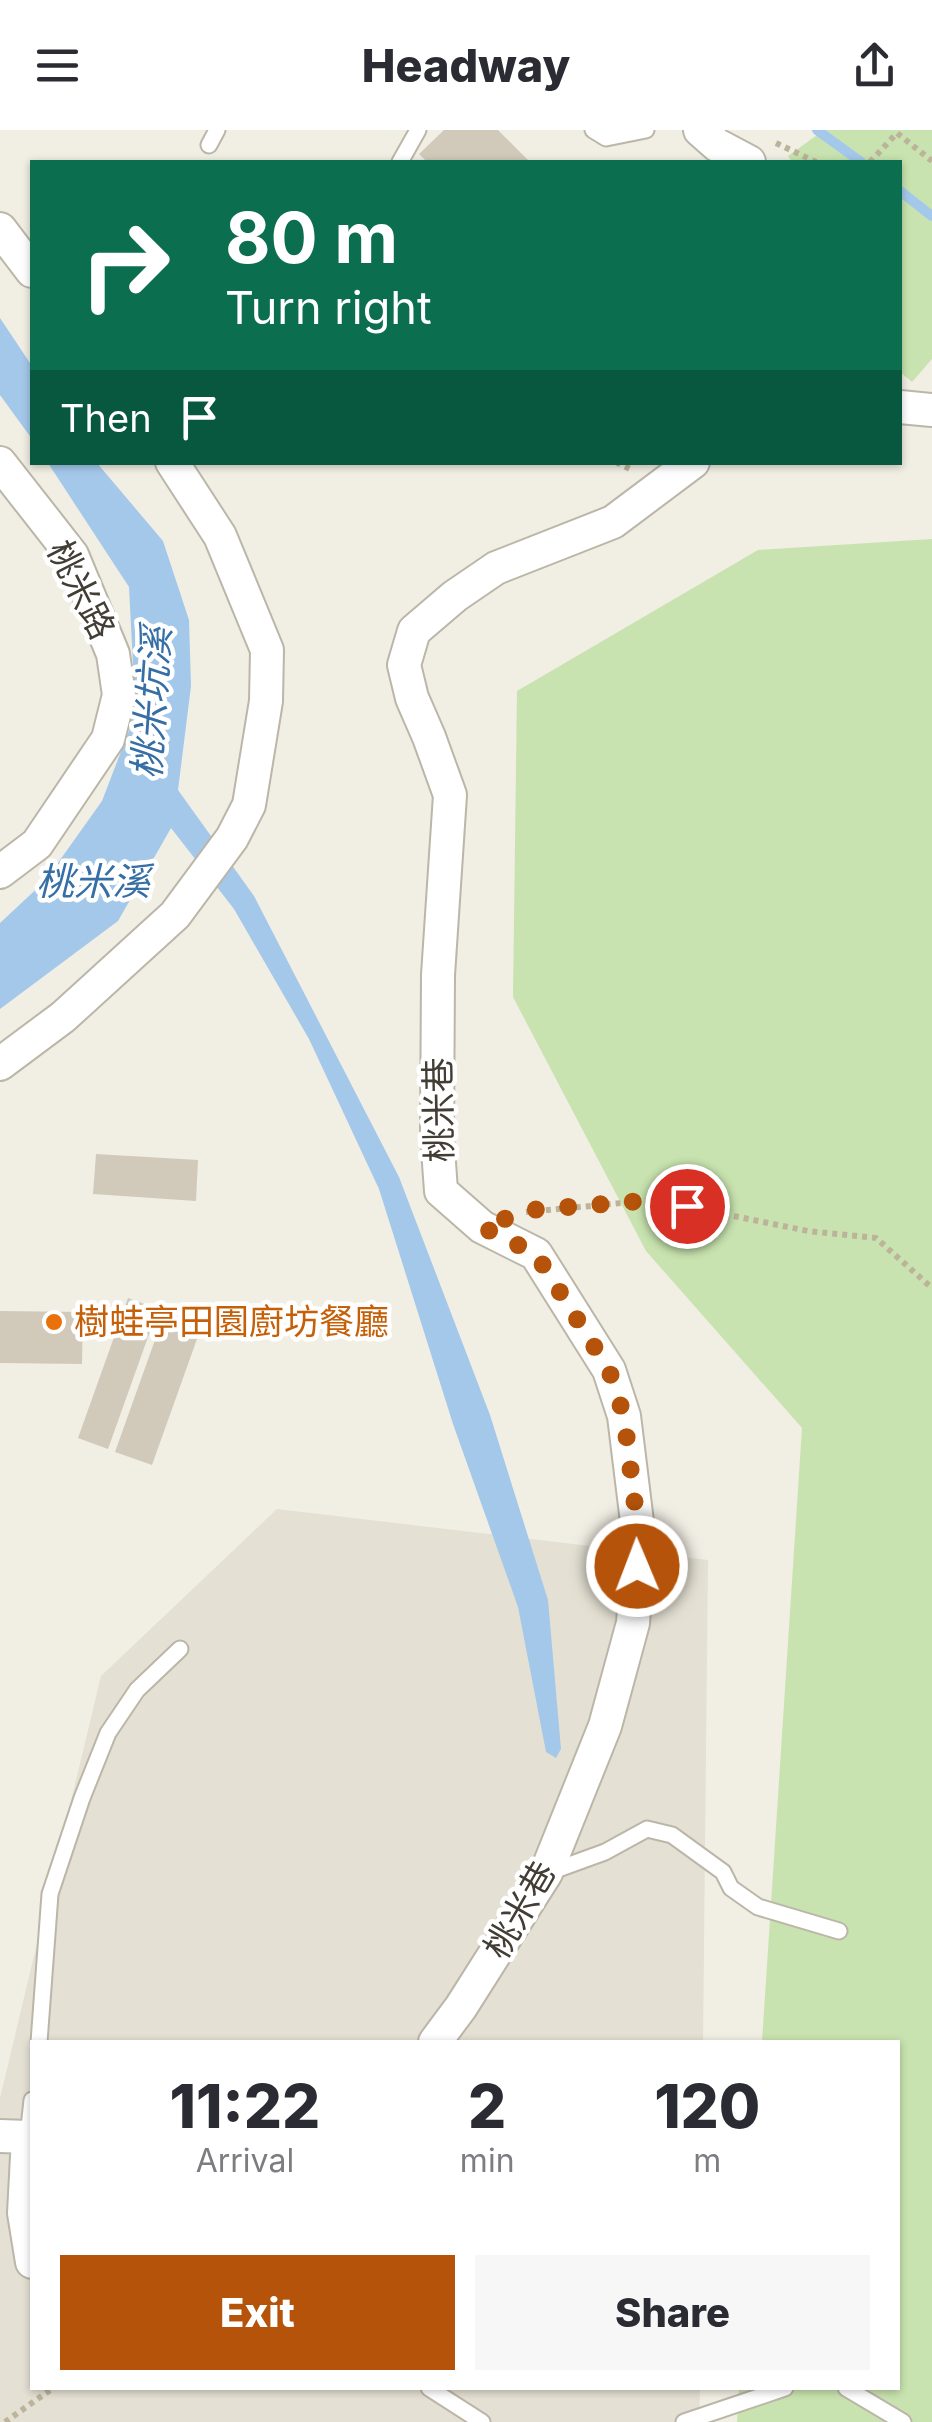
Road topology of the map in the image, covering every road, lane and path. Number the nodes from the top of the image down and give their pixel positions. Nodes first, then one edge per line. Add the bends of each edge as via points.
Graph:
1 (217, 130) edge
2 (418, 130) edge
3 (593, 130) edge
4 (646, 130) edge
5 (700, 130) edge
6 (209, 145) dead end
7 (401, 160) edge
8 (745, 160) edge
9 (872, 160) edge
10 (932, 161) edge
11 (0, 229) edge
12 (30, 268) edge
13 (902, 407) edge
14 (932, 410) edge
15 (0, 462) edge
16 (174, 465) edge
17 (689, 465) edge
18 (0, 872) edge
19 (0, 1064) edge
20 (482, 1227) junction
21 (932, 1288) edge
22 (180, 1649) dead end
23 (546, 1873) junction
24 (838, 1931) dead end
25 (39, 2040) edge
26 (437, 2040) edge
27 (30, 2106) edge
28 (20, 2137) edge
29 (30, 2250) edge
30 (50, 2390) edge
31 (433, 2390) edge
32 (779, 2390) edge
33 (849, 2390) edge
34 (5, 2422) edge
35 (482, 2422) edge
36 (684, 2422) edge
37 (903, 2422) edge

1 - 6 lane
2 - 7 lane
3 - 4 lane via 606,138
5 - 8 street
9 - 10 path via 896,133
11 - 12 street
13 - 14 street
15 - 18 street, 桃米路 via 72,556 114,654 118,694 108,739 37,844
16 - 19 street via 220,536 266,650 266,700 249,805 175,915 63,1017
17 - 20 street, 桃米巷 via 613,522 496,568 455,596 414,631 404,664 450,795 438,975 441,1190
20 - 21 path via 530,1210 654,1200 876,1238
20 - 23 street, 桃米巷 via 536,1254 609,1370 624,1416 639,1538 633,1623 605,1726
22 - 25 lane via 137,1690 108,1733 82,1798 50,1894
23 - 24 lane via 647,1829 685,1844 758,1907
23 - 26 street, 桃米巷
27 - 28 lane
28 - 29 street
30 - 34 path
31 - 35 lane
32 - 36 lane
33 - 37 lane

